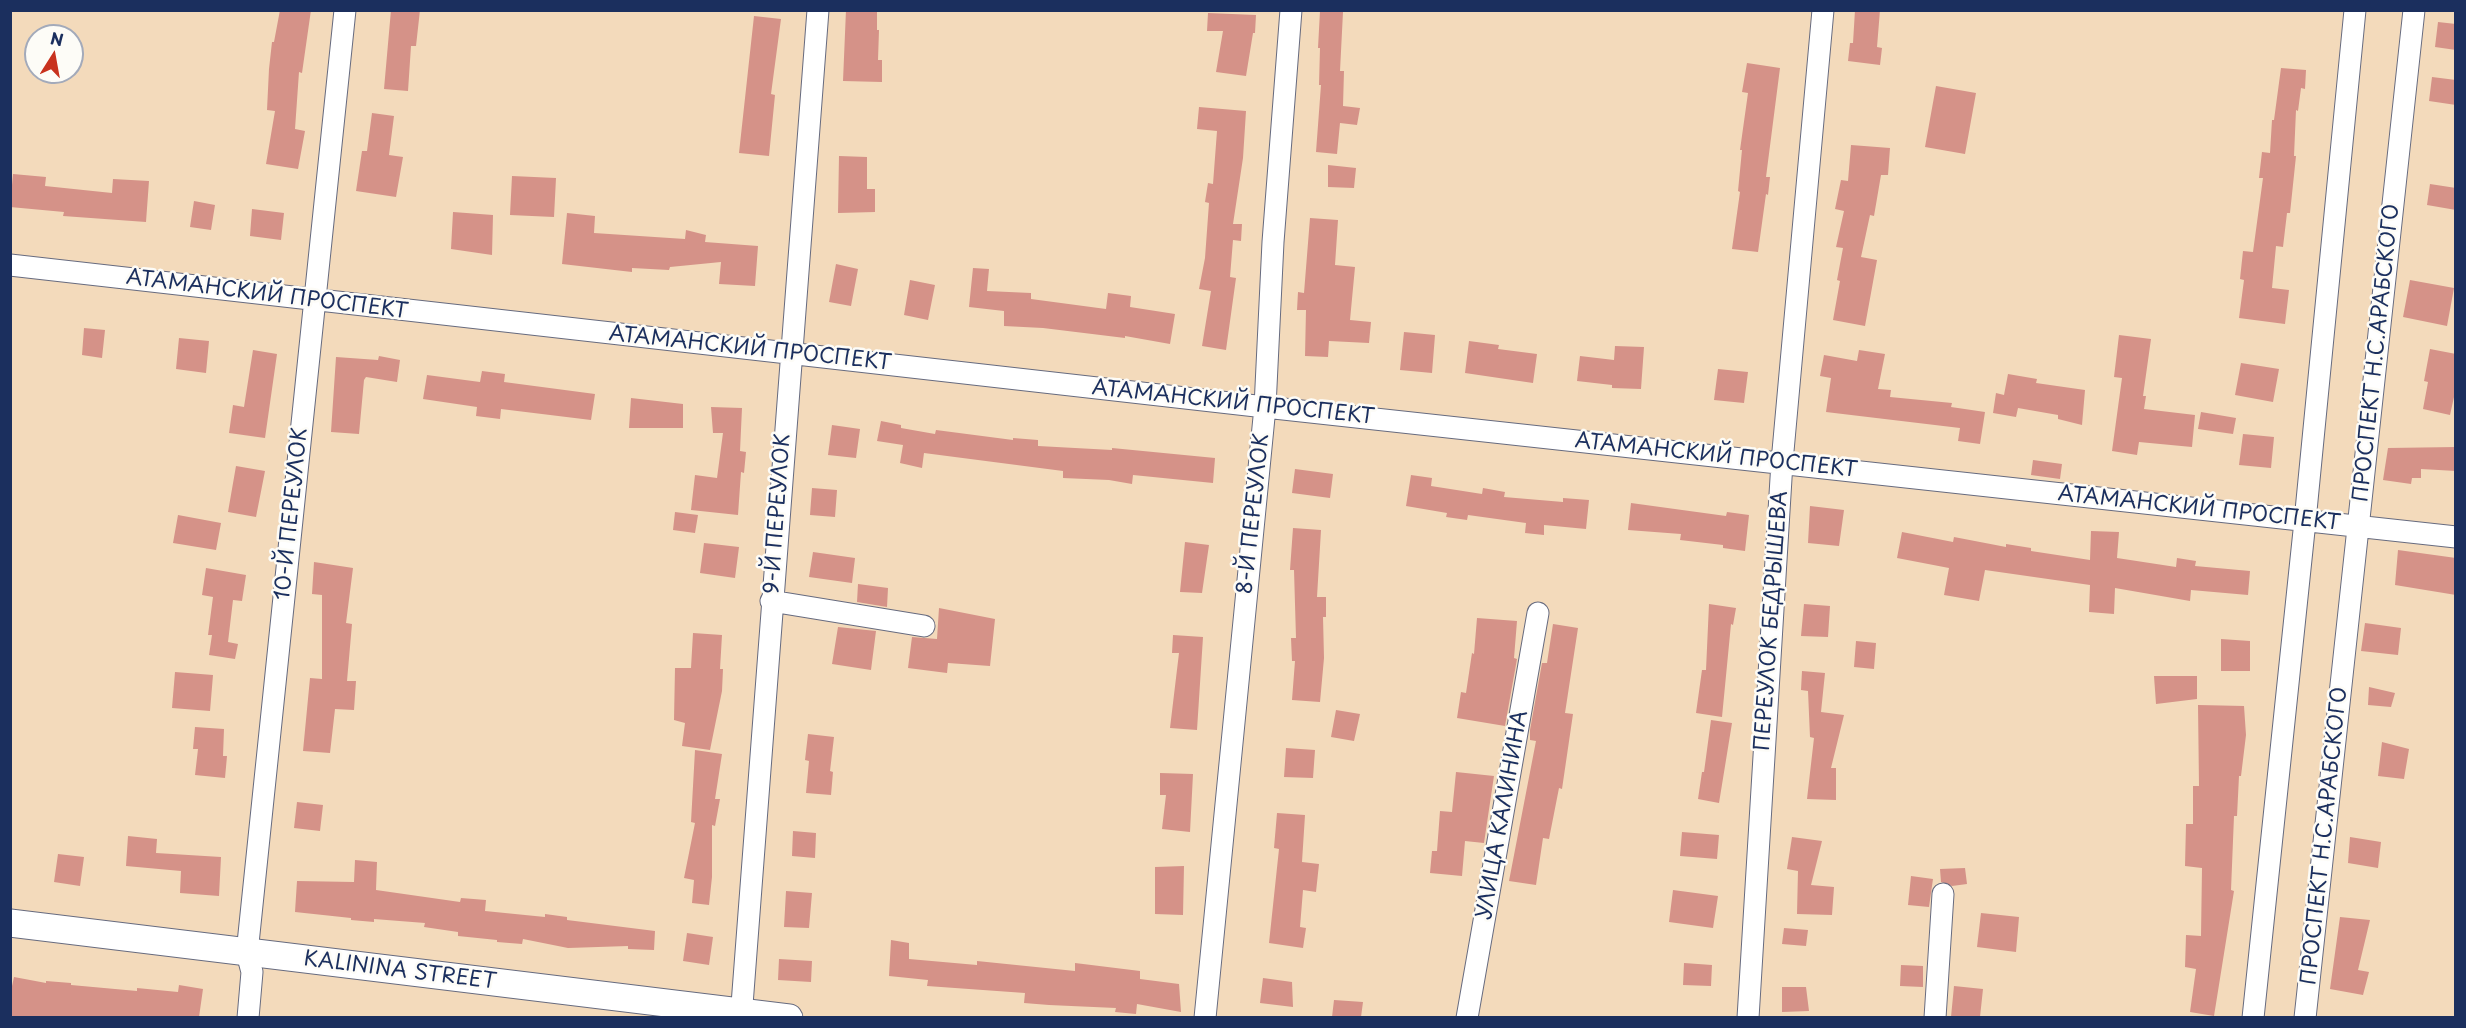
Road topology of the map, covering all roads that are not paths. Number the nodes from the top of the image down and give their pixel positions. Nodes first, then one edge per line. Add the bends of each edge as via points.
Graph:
1 (345, 10) edge
2 (818, 10) edge
3 (1291, 10) edge
4 (1823, 10) edge
5 (2355, 10) edge
6 (2414, 10) edge
7 (10, 265) edge
8 (314, 301) junction
9 (790, 354) junction
10 (1265, 407) junction
11 (1782, 462) junction
12 (2305, 521) junction
13 (2358, 526) junction
14 (2456, 537) edge
15 (771, 601) junction
16 (1538, 613) dead end
17 (924, 626) dead end
18 (1943, 894) dead end
19 (10, 922) edge
20 (247, 953) junction
21 (740, 1015) edge
22 (248, 1017) edge
23 (789, 1017) edge
24 (1205, 1017) edge
25 (1467, 1017) edge
26 (1748, 1017) edge
27 (1935, 1017) edge
28 (2253, 1017) edge
29 (2306, 1017) edge

1 - 8 street, 10-Й ПЕРЕУЛОК
2 - 9 street, 9-Й ПЕРЕУЛОК
3 - 10 street, 8-Й ПЕРЕУЛОК
4 - 11 street, ПЕРЕУЛОК БЕДРЫШЕВА
5 - 12 street
6 - 13 street, ПРОСПЕКТ Н.С.АРАБСКОГО
7 - 8 street, АТАМАНСКИЙ ПРОСПЕКТ
8 - 9 street, АТАМАНСКИЙ ПРОСПЕКТ
8 - 20 street, 10-Й ПЕРЕУЛОК
9 - 10 street, АТАМАНСКИЙ ПРОСПЕКТ
9 - 15 street, 9-Й ПЕРЕУЛОК
10 - 11 street, АТАМАНСКИЙ ПРОСПЕКТ
10 - 24 street, 8-Й ПЕРЕУЛОК
11 - 12 street, АТАМАНСКИЙ ПРОСПЕКТ
11 - 26 street, ПЕРЕУЛОК БЕДРЫШЕВА
12 - 13 street, АТАМАНСКИЙ ПРОСПЕКТ
12 - 28 street
13 - 14 street, АТАМАНСКИЙ ПРОСПЕКТ
13 - 29 street, ПРОСПЕКТ Н.С.АРАБСКОГО
15 - 17 street
15 - 21 street, 9-Й ПЕРЕУЛОК
16 - 25 street, УЛИЦА КАЛИНИНА
18 - 27 street
19 - 20 main road, KALININA STREET
20 - 21 main road, KALININA STREET
20 - 22 street, 10-Й ПЕРЕУЛОК via 252,972
21 - 23 main road, KALININA STREET

